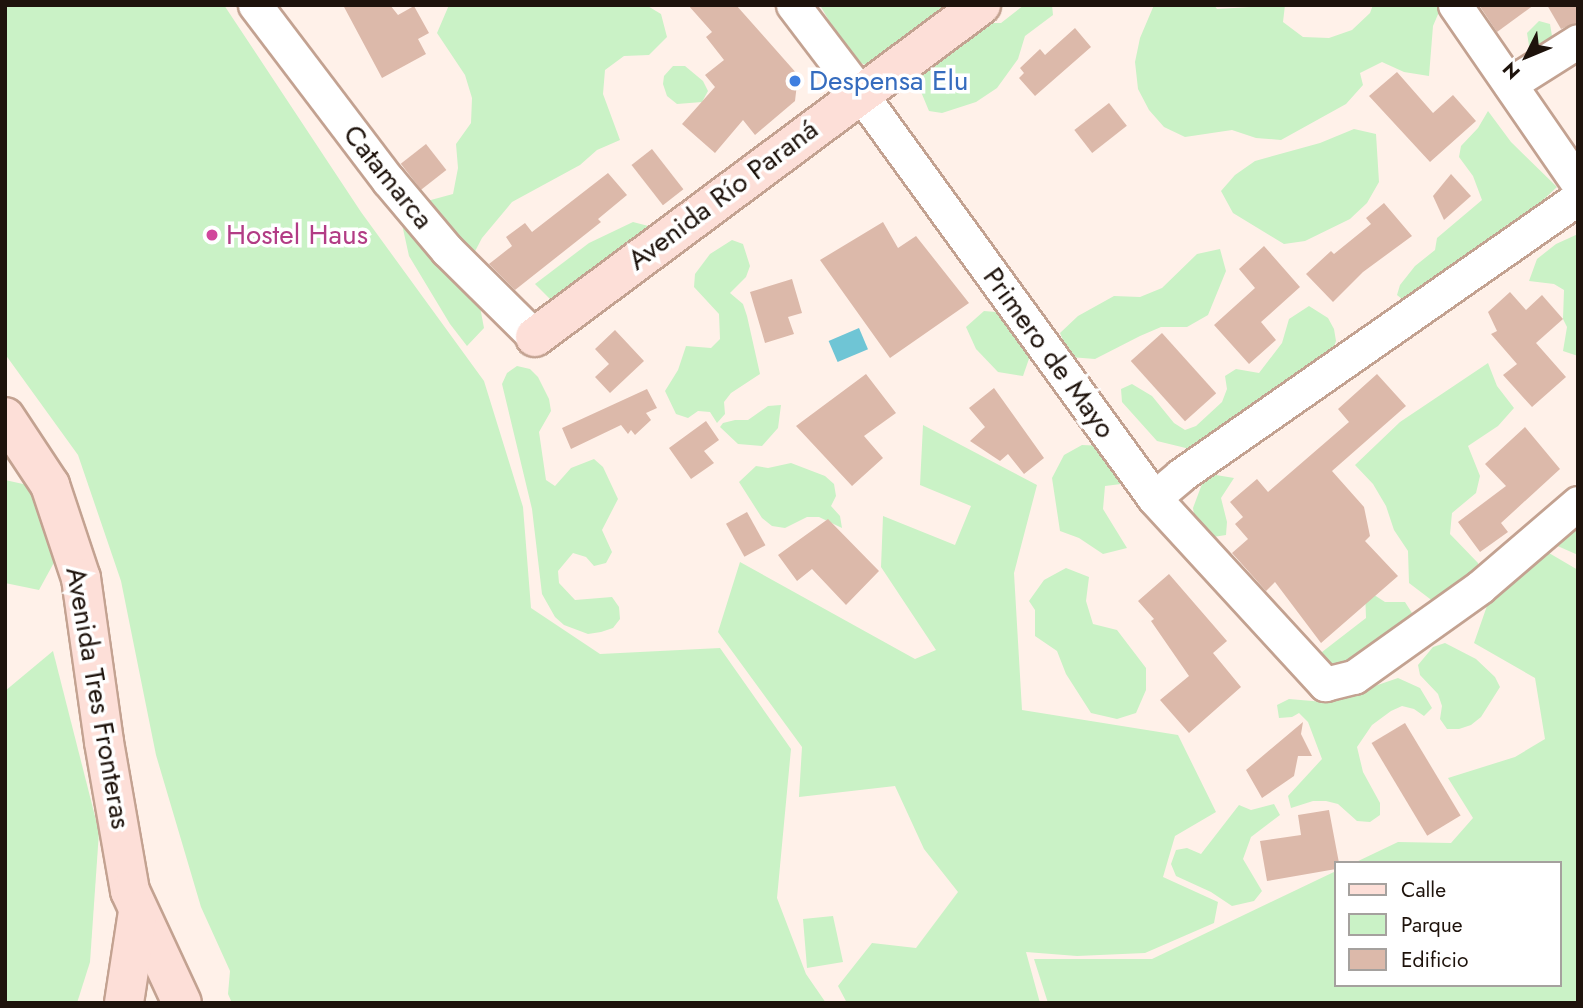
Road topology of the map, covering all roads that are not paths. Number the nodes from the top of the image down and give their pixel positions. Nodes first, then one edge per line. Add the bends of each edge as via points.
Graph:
1 (255, 5) edge
2 (793, 5) edge
3 (1455, 5) edge
4 (978, 7) edge
5 (1578, 41) edge
6 (1510, 84) junction
7 (860, 93) junction
8 (1578, 183) edge
9 (1578, 198) edge
10 (535, 337) joint
11 (5, 417) edge
12 (1154, 498) junction
13 (1578, 503) edge
14 (138, 911) junction
15 (124, 1003) edge
16 (182, 1003) edge

1 - 10 street, Catamarca via 447,250
2 - 7 street, Primero de Mayo
3 - 6 street
4 - 7 main road, Avenida Río Paraná
5 - 6 street
6 - 8 street
7 - 10 main road, Avenida Río Paraná
7 - 12 street, Primero de Mayo
9 - 12 street
11 - 14 main road, Avenida Tres Fronteras via 50,485 81,578 106,755 130,891
12 - 13 street, Primero de Mayo via 1325,684 1354,677 1480,587
14 - 15 main road
14 - 16 main road, Avenida Tres Fronteras

